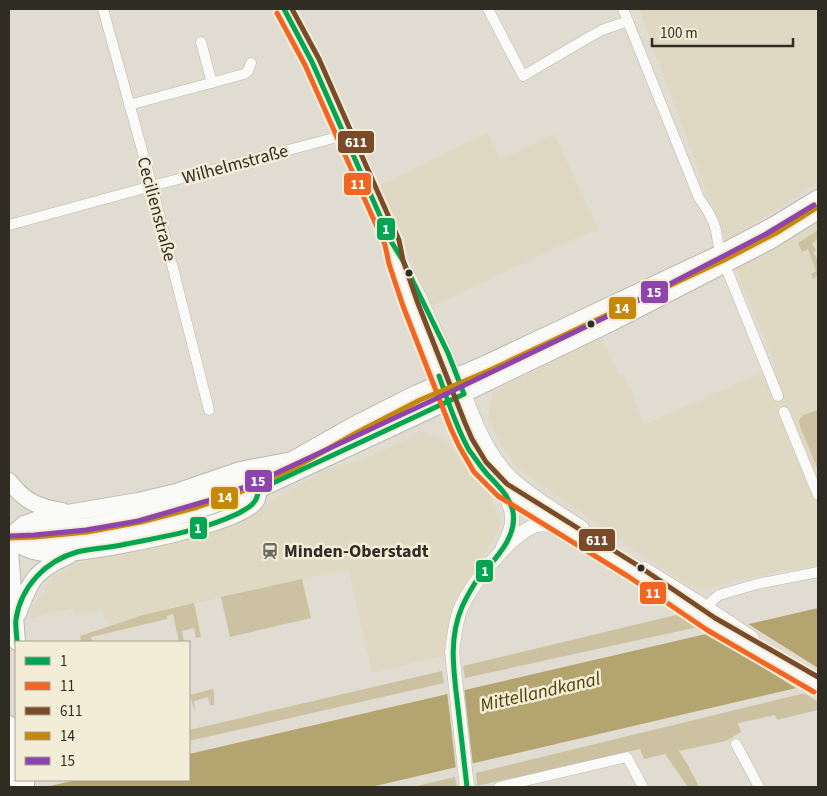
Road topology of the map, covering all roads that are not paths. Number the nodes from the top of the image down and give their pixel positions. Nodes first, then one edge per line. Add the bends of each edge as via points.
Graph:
1 (103, 9) edge
2 (284, 9) edge
3 (488, 9) edge
4 (623, 9) edge
5 (628, 20) junction
6 (201, 42) dead end
7 (251, 63) dead end
8 (212, 83) junction
9 (129, 105) junction
10 (345, 135) junction
11 (152, 186) junction
12 (818, 198) edge
13 (818, 211) edge
14 (9, 225) edge
15 (392, 244) junction
16 (723, 259) junction
17 (457, 376) junction
18 (441, 382) junction
19 (464, 394) junction
20 (778, 396) dead end
21 (449, 402) junction
22 (209, 410) dead end
23 (784, 412) dead end
24 (292, 460) junction
25 (9, 481) edge
26 (258, 490) junction
27 (502, 490) junction
28 (818, 495) edge
29 (74, 512) junction
30 (560, 526) junction
31 (9, 542) edge
32 (77, 552) junction
33 (498, 556) junction
34 (818, 572) edge
35 (706, 616) junction
36 (16, 621) junction
37 (17, 641) edge
38 (818, 684) edge
39 (9, 724) edge
40 (736, 744) dead end
41 (12, 758) edge
42 (467, 787) edge
43 (499, 787) edge
44 (643, 787) edge
45 (759, 787) edge

1 - 9 street, Cecilienstraße
2 - 10 street
3 - 5 street via 523,76 602,30
4 - 5 street
5 - 16 street via 699,198 711,216
6 - 8 street
7 - 8 street via 244,74
8 - 9 street
9 - 11 street, Cecilienstraße
10 - 11 street, Wilhelmstraße
10 - 15 street
11 - 14 street, Wilhelmstraße
11 - 22 street, Cecilienstraße
12 - 16 main road
13 - 16 main road via 770,241
15 - 17 street via 420,295
15 - 18 street via 407,297
16 - 17 main road
16 - 19 main road via 577,340
16 - 20 street
17 - 18 main road
17 - 19 main road
18 - 21 main road
18 - 24 main road
19 - 21 main road
19 - 35 main road via 485,442 509,476
21 - 26 main road
21 - 27 main road via 473,456
23 - 28 street
24 - 26 main road via 196,500 35,536 87,537 140,528
24 - 29 main road via 240,470 138,502
25 - 29 main road via 33,504
26 - 32 main road via 257,500 250,507 217,522 136,542
27 - 30 main road
27 - 33 main road via 511,505 513,518 511,531
29 - 31 main road via 32,521 17,530
30 - 33 main road via 544,524 532,527
30 - 35 main road
31 - 32 main road via 27,550 46,553
31 - 36 main road
32 - 36 main road via 36,575
33 - 42 main road via 471,590 454,632 452,652
34 - 35 street via 719,595
35 - 38 main road
35 - 38 main road via 726,621
36 - 37 main road
39 - 41 main road
40 - 45 street
43 - 44 street via 627,757

